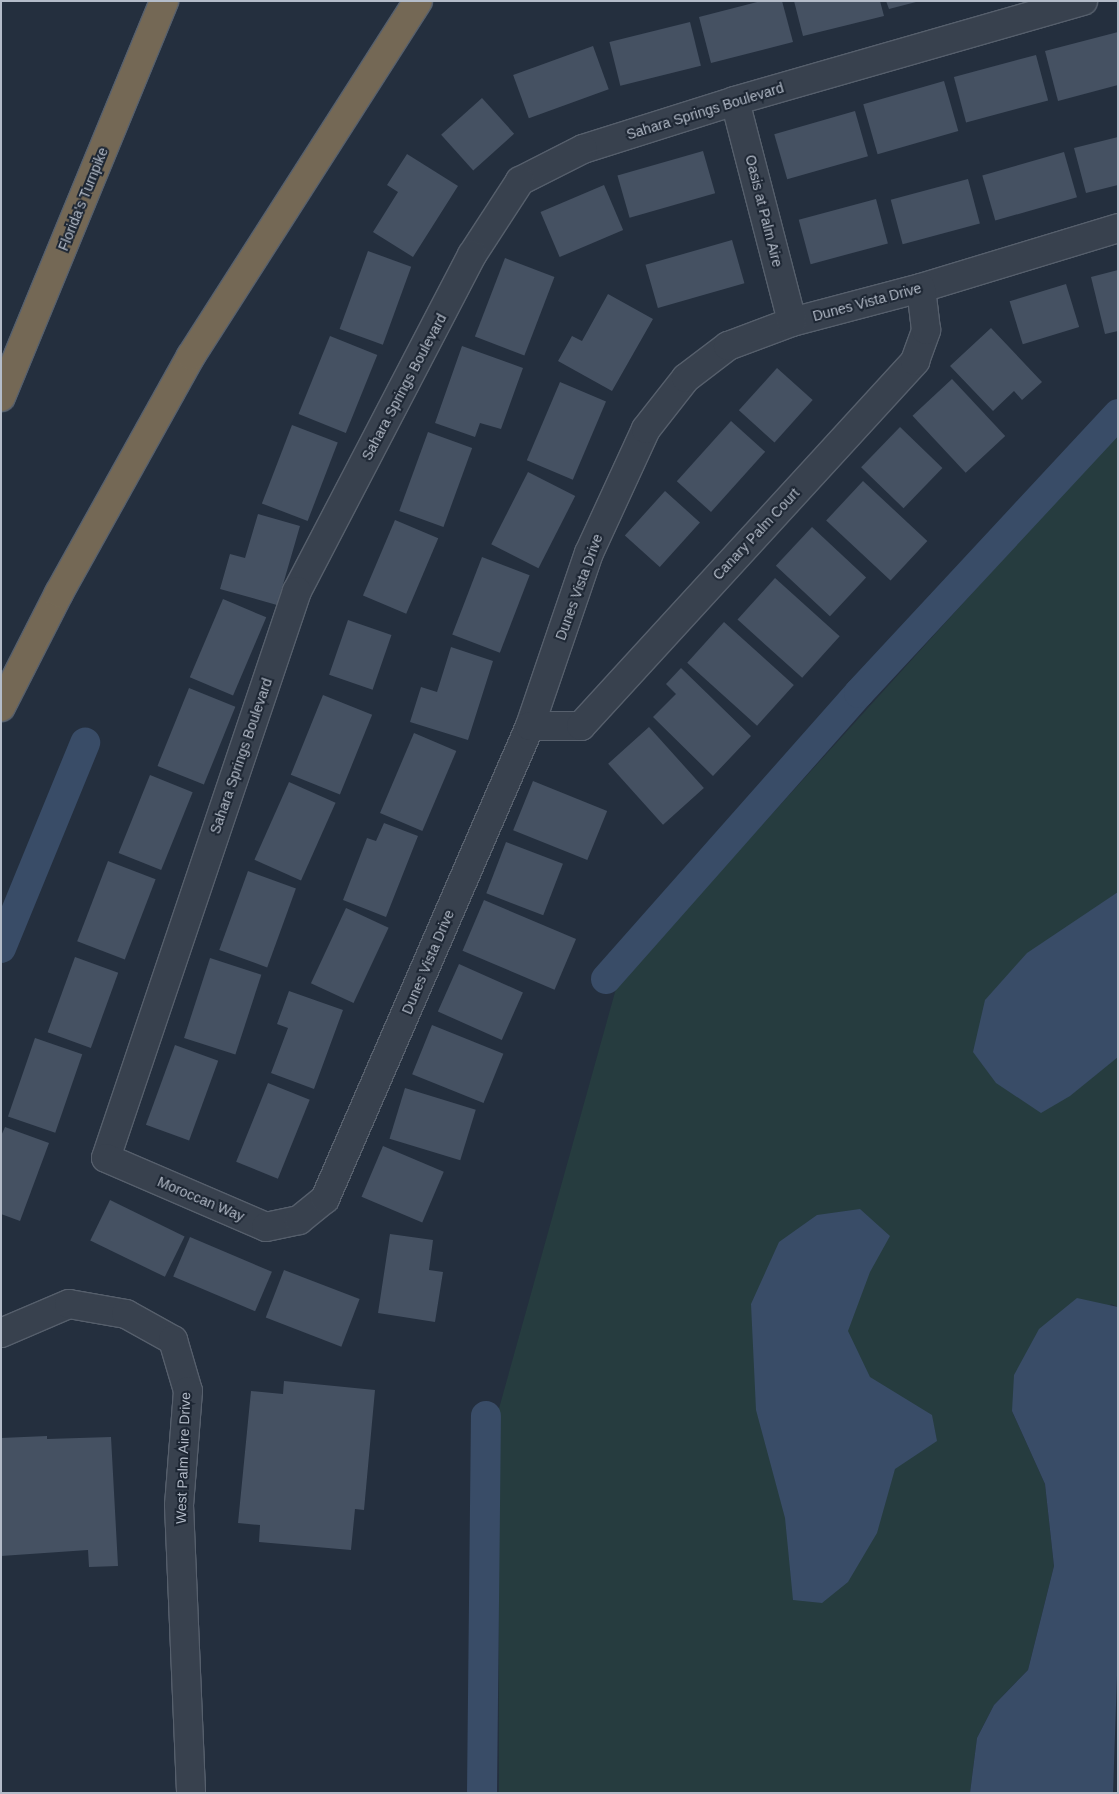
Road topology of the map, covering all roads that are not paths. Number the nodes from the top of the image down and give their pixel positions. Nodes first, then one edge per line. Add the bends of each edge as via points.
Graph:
1 (164, 1) edge
2 (418, 1) edge
3 (1083, 1) edge
4 (735, 101) junction
5 (1118, 228) edge
6 (921, 288) junction
7 (792, 322) junction
8 (1, 397) edge
9 (1, 707) edge
10 (530, 726) junction
11 (106, 1158) joint
12 (299, 1220) joint
13 (1, 1333) edge
14 (191, 1793) edge

1 - 8 highway, Florida's Turnpike
2 - 9 highway via 190,356 59,593
3 - 4 street, Sahara Springs Boulevard
4 - 7 street, Oasis at Palm Aire
4 - 11 street, Sahara Springs Boulevard via 583,149 520,181 472,255 297,592
5 - 6 street, Dunes Vista Drive
6 - 7 street, Dunes Vista Drive
6 - 10 street, Canary Palm Court via 926,330 915,362 581,726
7 - 10 street, Dunes Vista Drive via 728,346 686,378 646,429 589,553
10 - 12 street, Dunes Vista Drive via 325,1199
11 - 12 street, Moroccan Way via 266,1227
13 - 14 street, West Palm Aire Drive via 69,1304 126,1314 173,1340 188,1391 179,1505

